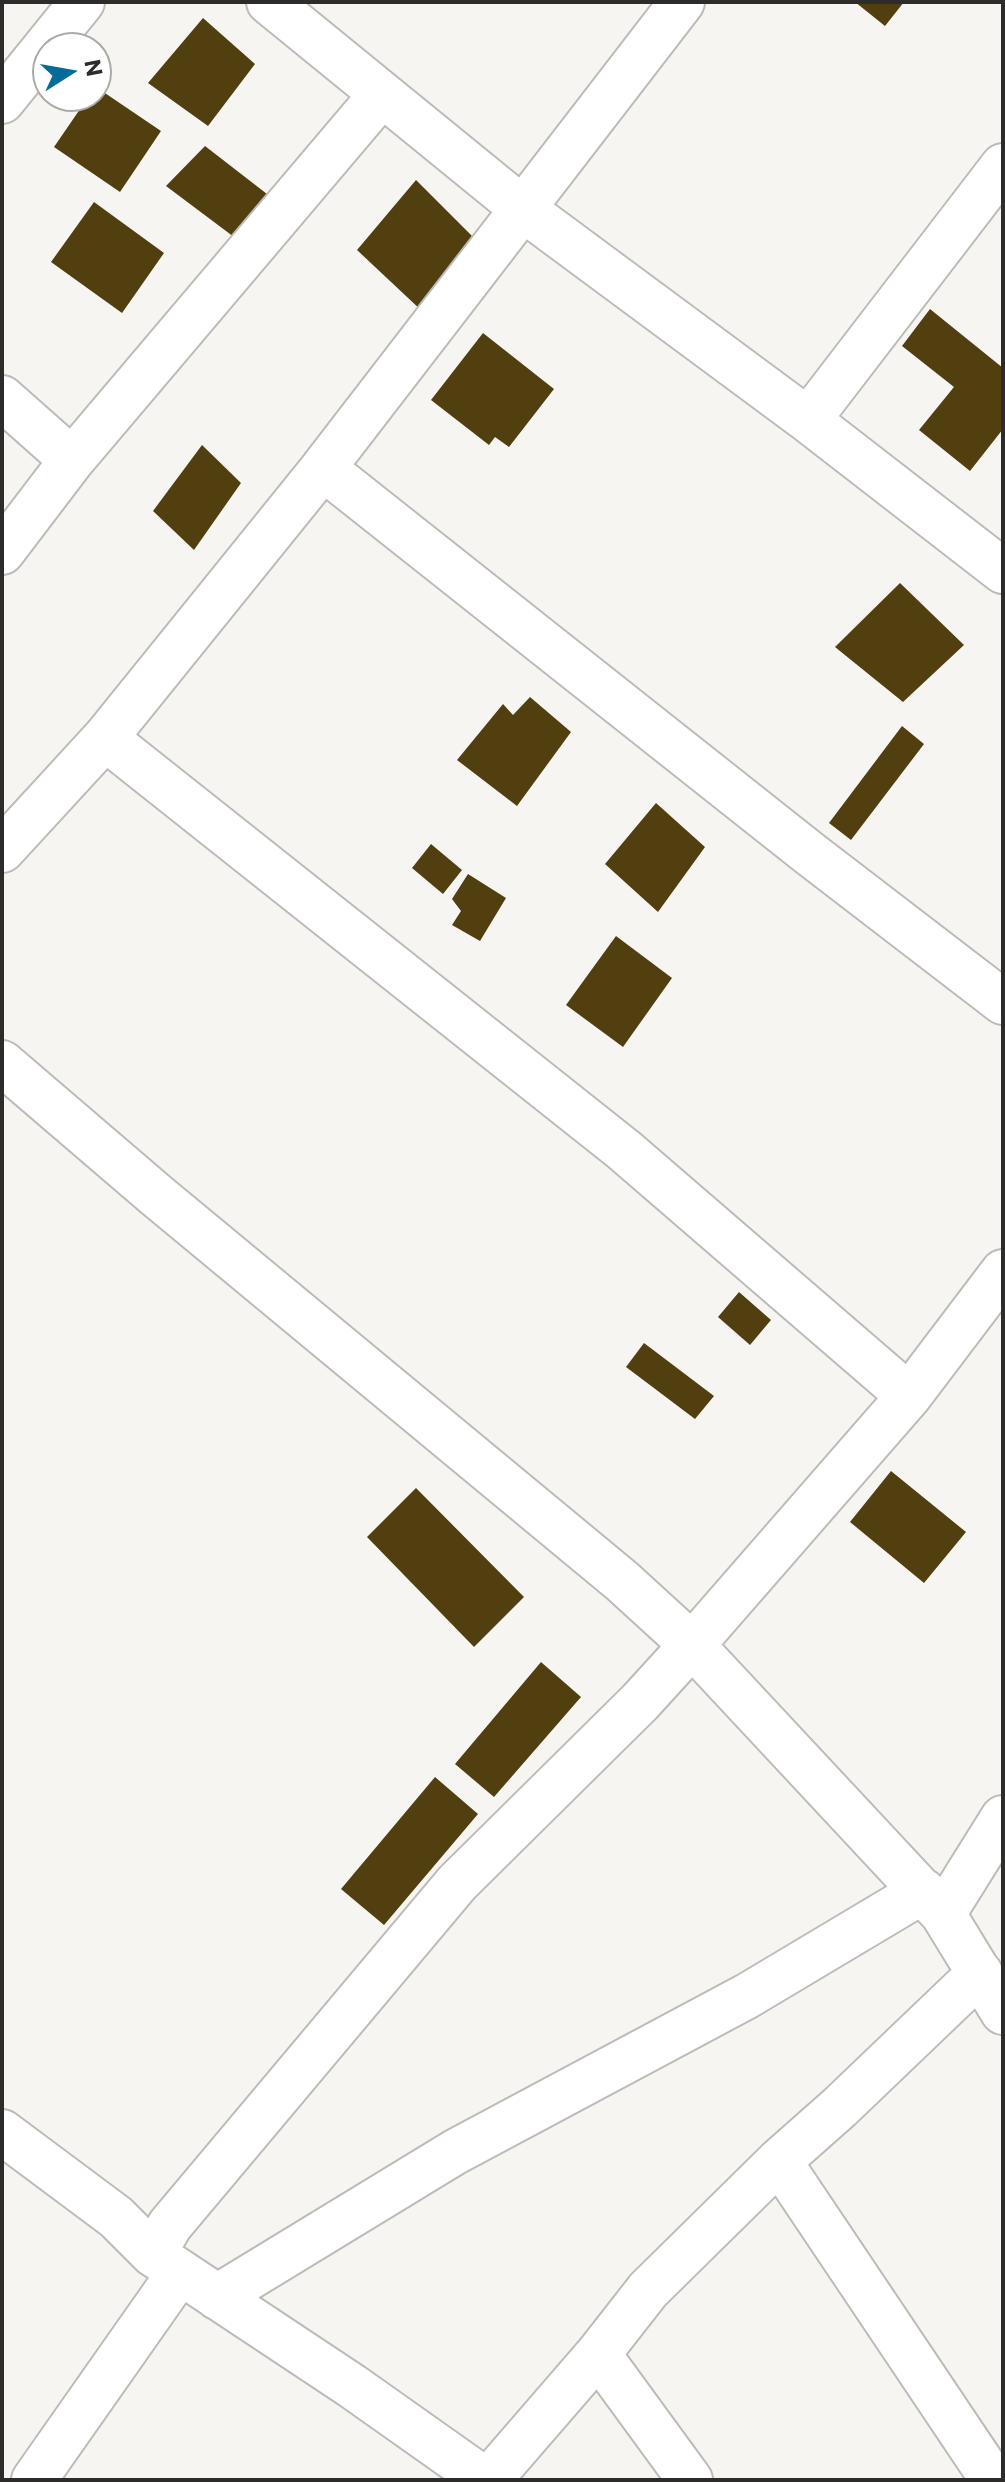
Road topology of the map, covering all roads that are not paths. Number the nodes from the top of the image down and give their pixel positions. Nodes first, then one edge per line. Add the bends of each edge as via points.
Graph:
1 (82, 2) edge
2 (269, 2) edge
3 (682, 2) edge
4 (382, 94) junction
5 (2, 101) edge
6 (1003, 166) edge
7 (523, 209) junction
8 (2, 398) edge
9 (808, 420) junction
10 (72, 460) junction
11 (323, 468) junction
12 (2, 552) edge
13 (1003, 571) edge
14 (105, 738) junction
15 (2, 850) edge
16 (1003, 1002) edge
17 (2, 1063) edge
18 (1003, 1272) edge
19 (909, 1396) junction
20 (692, 1645) junction
21 (1003, 1818) edge
22 (933, 1903) junction
23 (980, 1973) junction
24 (1003, 2012) edge
25 (3, 2135) edge
26 (779, 2161) junction
27 (166, 2263) junction
28 (217, 2297) junction
29 (598, 2354) junction
30 (42, 2477) edge
31 (487, 2480) edge
32 (690, 2480) edge
33 (993, 2480) edge

1 - 5 street
2 - 4 street
3 - 7 street
4 - 7 street
4 - 10 street
6 - 9 street
7 - 9 street
7 - 11 street
8 - 10 street
9 - 13 street
10 - 12 street
11 - 14 street
11 - 16 street
14 - 15 street
14 - 19 street via 624,1150
17 - 20 street
18 - 19 street
19 - 20 street
20 - 22 street
20 - 27 street via 457,1883 170,2225
21 - 22 street
22 - 23 street
22 - 28 street via 455,2152
23 - 24 street
23 - 26 street
25 - 27 street via 116,2217
26 - 29 street via 648,2290
26 - 33 street
27 - 28 street
27 - 30 street
28 - 31 street
29 - 31 street
29 - 32 street

